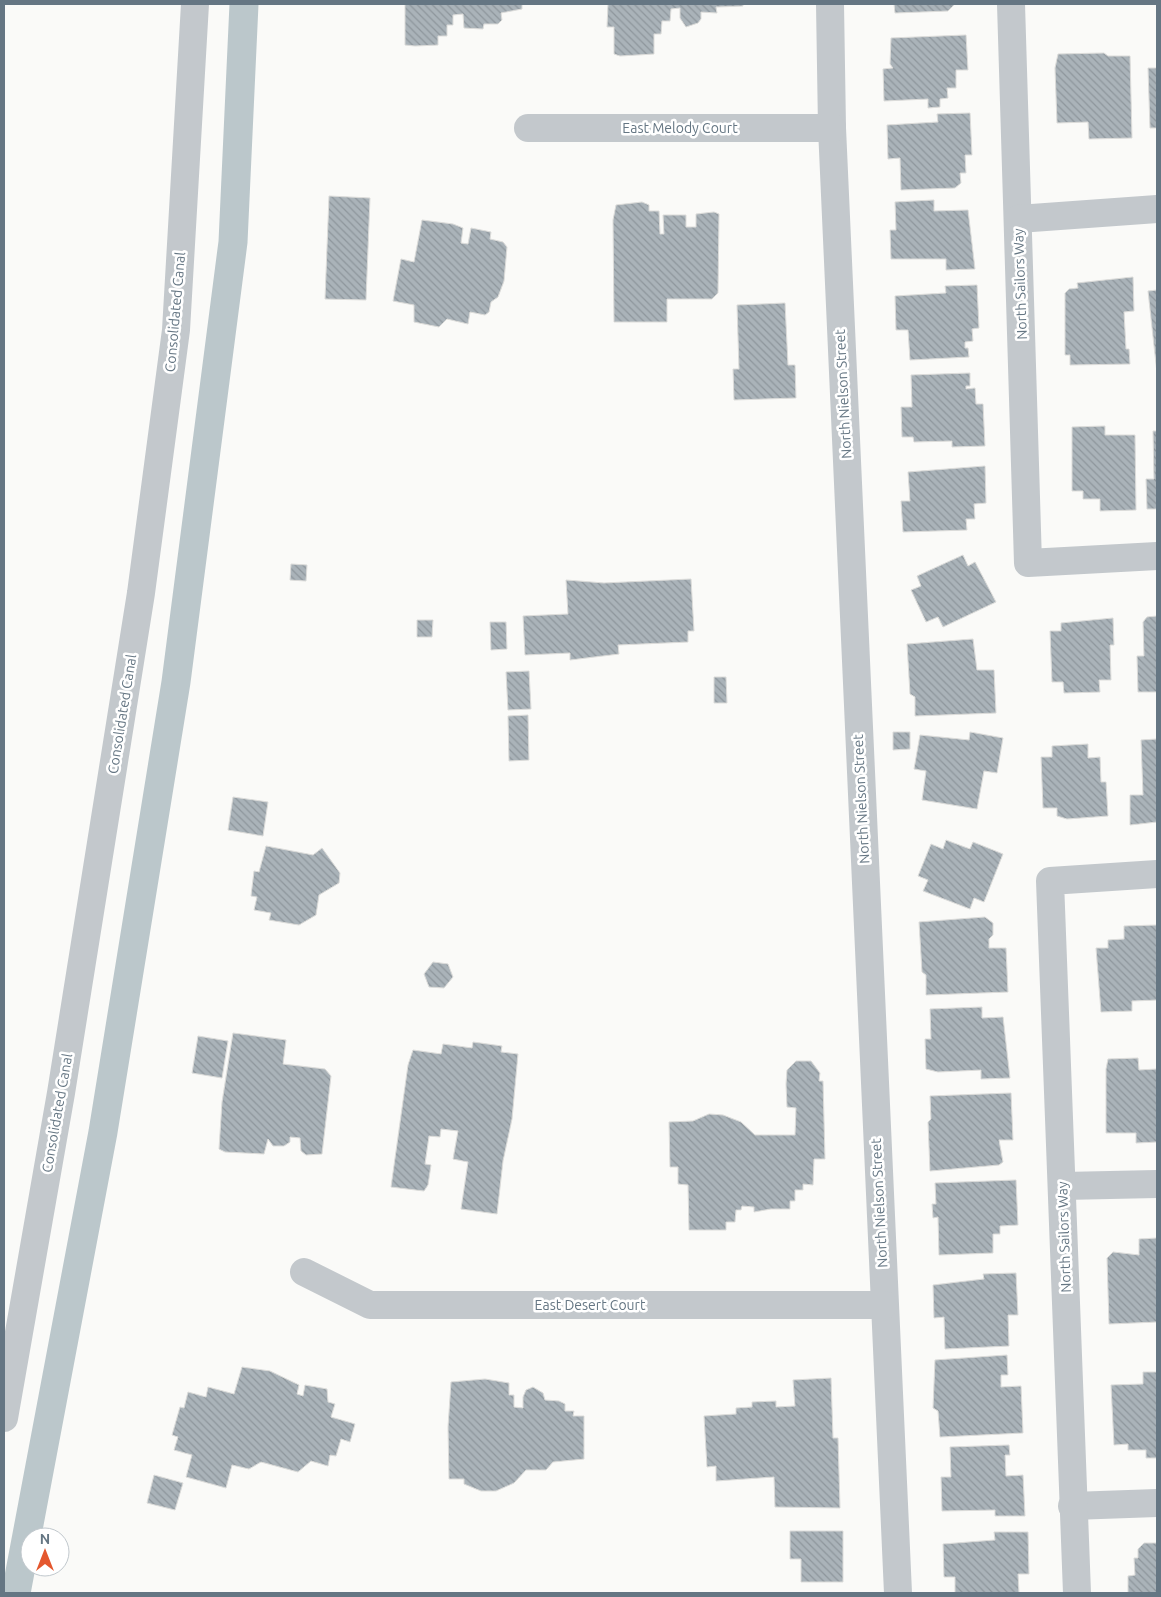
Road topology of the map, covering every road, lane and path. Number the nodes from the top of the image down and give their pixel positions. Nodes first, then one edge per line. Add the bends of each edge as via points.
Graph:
1 (195, 4) edge
2 (830, 4) edge
3 (1011, 4) edge
4 (528, 128) dead end
5 (832, 128) junction
6 (1157, 209) edge
7 (1018, 219) junction
8 (1157, 556) edge
9 (1157, 874) edge
10 (1157, 1184) edge
11 (1063, 1186) junction
12 (304, 1272) dead end
13 (884, 1305) junction
14 (4, 1418) edge
15 (1157, 1503) edge
16 (1072, 1506) junction
17 (898, 1593) edge
18 (1076, 1593) edge

1 - 14 street, Consolidated Canal via 176,330 141,593 61,1093
2 - 5 street, North Nielson Street
3 - 7 street, North Sailors Way
4 - 5 street, East Melody Court
5 - 13 street, North Nielson Street
6 - 7 street
7 - 8 street, North Sailors Way via 1028,563
9 - 11 street, North Sailors Way via 1050,881
10 - 11 street
11 - 16 street, North Sailors Way
12 - 13 street, East Desert Court via 370,1305
13 - 17 street, North Nielson Street
15 - 16 street
16 - 18 street, North Sailors Way

